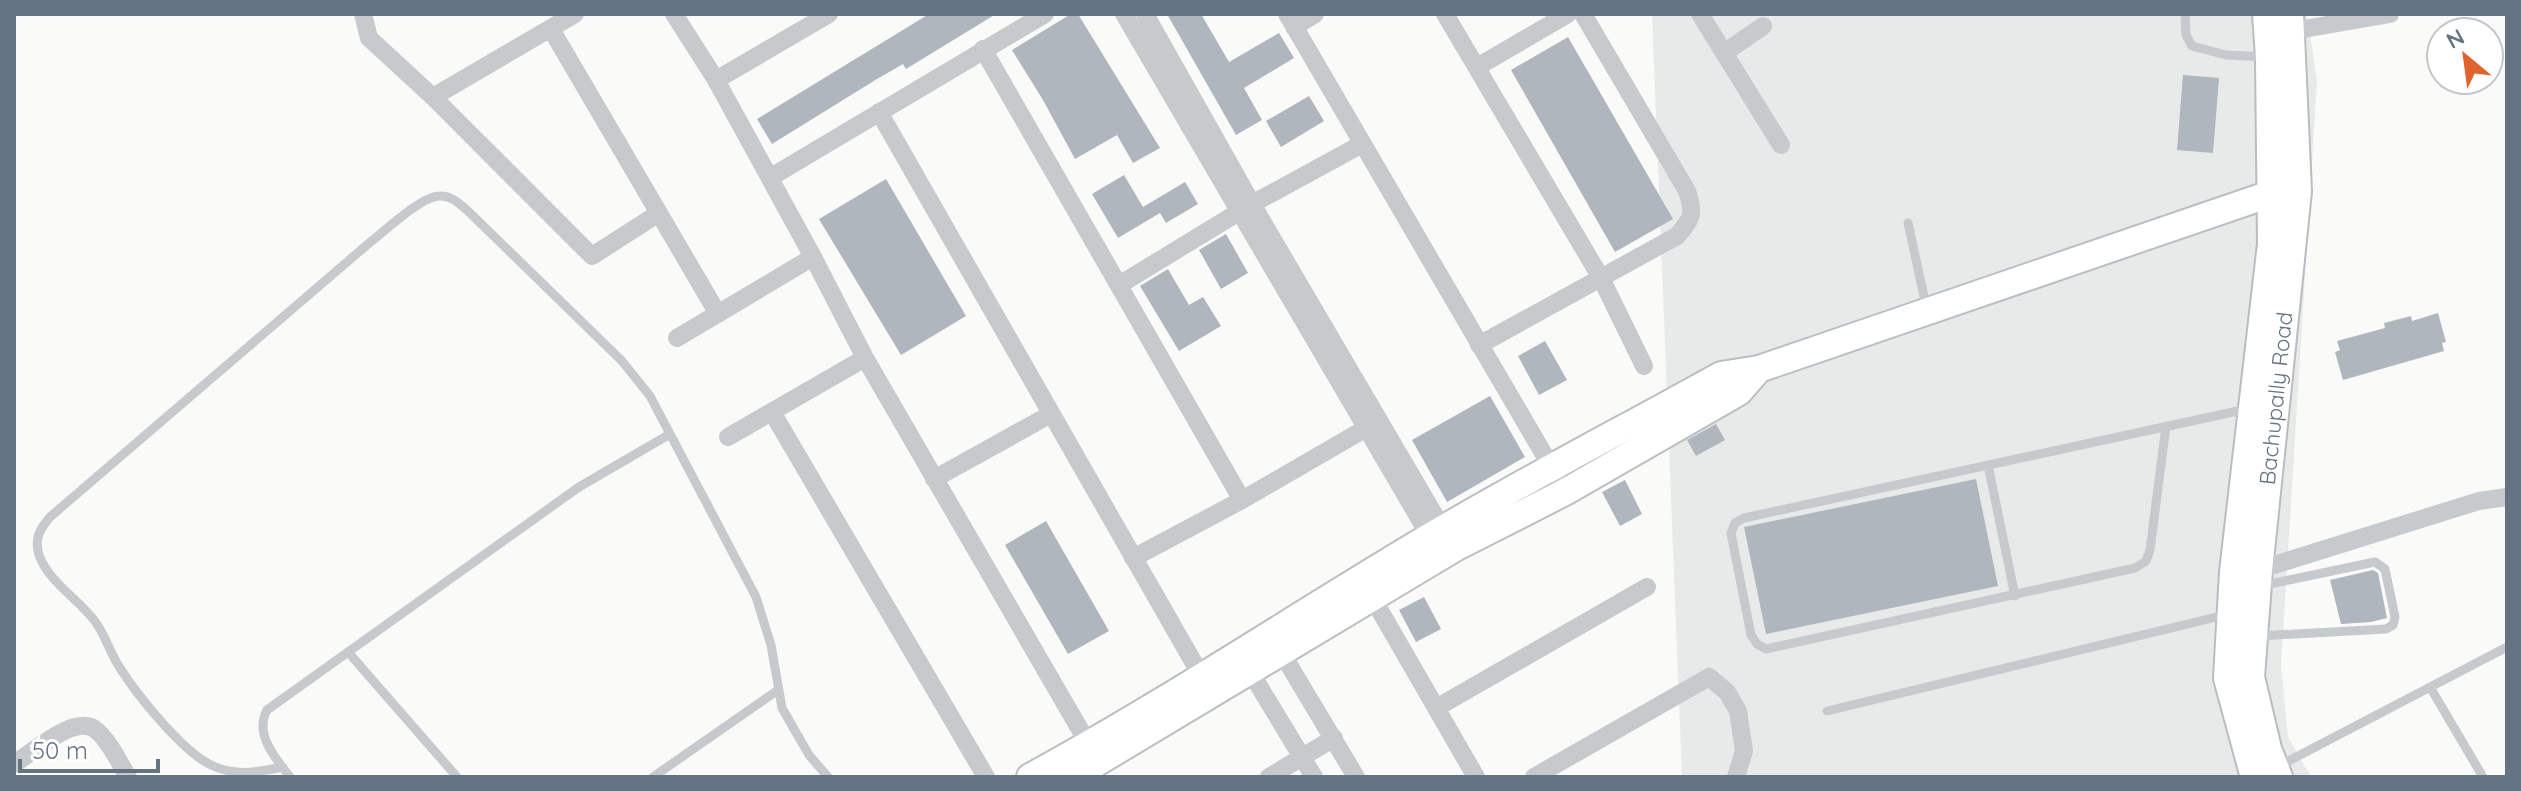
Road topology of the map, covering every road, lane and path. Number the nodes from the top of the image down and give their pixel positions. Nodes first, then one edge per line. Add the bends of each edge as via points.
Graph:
1 (363, 14) edge
2 (575, 14) edge
3 (674, 14) edge
4 (829, 14) edge
5 (1045, 14) edge
6 (1124, 14) edge
7 (1145, 14) edge
8 (1315, 14) edge
9 (1445, 14) edge
10 (1568, 14) edge
11 (1583, 14) edge
12 (1700, 14) edge
13 (2185, 14) edge
14 (2267, 14) edge
15 (2390, 14) edge
16 (1290, 20) edge
17 (2290, 22) edge
18 (1763, 26) dead end
19 (551, 29) junction
20 (983, 49) junction
21 (1724, 53) junction
22 (2270, 57) junction
23 (1477, 67) junction
24 (716, 80) junction
25 (433, 97) junction
26 (879, 112) junction
27 (1362, 144) junction
28 (1781, 145) dead end
29 (771, 177) junction
30 (2273, 193) junction
31 (1245, 208) junction
32 (659, 213) junction
33 (1908, 223) dead end
34 (813, 257) junction
35 (1601, 278) junction
36 (1119, 285) junction
37 (1928, 311) junction
38 (718, 314) junction
39 (677, 338) dead end
40 (1479, 345) junction
41 (865, 358) junction
42 (1644, 366) dead end
43 (2253, 407) junction
44 (772, 412) junction
45 (1051, 414) junction
46 (1372, 424) junction
47 (2166, 426) junction
48 (670, 434) junction
49 (728, 437) dead end
50 (1988, 465) junction
51 (934, 479) junction
52 (1558, 480) junction
53 (2507, 497) edge
54 (1242, 500) junction
55 (1442, 543) junction
56 (1133, 558) junction
57 (2257, 578) junction
58 (1647, 587) dead end
59 (2015, 596) junction
60 (1372, 597) junction
61 (2232, 613) junction
62 (2253, 637) junction
63 (1277, 644) junction
64 (2507, 647) edge
65 (348, 652) junction
66 (1244, 662) junction
67 (1206, 685) junction
68 (2430, 687) junction
69 (778, 690) junction
70 (1436, 708) junction
71 (1827, 711) dead end
72 (1334, 738) junction
73 (1094, 754) junction
74 (1301, 756) junction
75 (14, 764) edge
76 (283, 767) junction
77 (2269, 774) edge
78 (128, 777) edge
79 (290, 777) edge
80 (457, 777) edge
81 (653, 777) edge
82 (828, 777) edge
83 (986, 777) edge
84 (1030, 777) edge
85 (1073, 777) edge
86 (1269, 777) edge
87 (1314, 777) edge
88 (1356, 777) edge
89 (1476, 777) edge
90 (1534, 777) edge
91 (1736, 777) edge
92 (2483, 777) edge

1 - 25 street via 369,38
2 - 19 street
3 - 24 street
4 - 24 street
5 - 20 street
6 - 31 street
7 - 31 street
8 - 16 street
9 - 23 street
10 - 23 street
11 - 35 street via 1692,207 1690,220 1677,236
12 - 21 street
13 - 22 lane via 2192,46 2226,55
14 - 22 main road, Bachupally Road
15 - 17 street
16 - 27 street
17 - 57 main road, Bachupally Road via 2297,191
18 - 21 street
19 - 25 street
19 - 32 street
20 - 26 street
20 - 36 street
21 - 28 street
22 - 30 main road, Bachupally Road
23 - 35 street
24 - 29 street
25 - 32 street via 592,256
26 - 29 street
26 - 45 street
27 - 31 street
27 - 40 street
29 - 34 street
30 - 37 street
30 - 43 main road, Bachupally Road
31 - 36 street
31 - 46 street
32 - 38 street
33 - 37 lane
34 - 38 street
34 - 41 street
35 - 40 street
35 - 42 street
36 - 54 street
37 - 52 street via 1759,369 1739,392
38 - 39 street
40 - 52 street
41 - 44 street
41 - 51 street
43 - 47 lane
43 - 61 main road, Bachupally Road
44 - 49 street
44 - 83 street
45 - 51 street
45 - 56 street
46 - 54 street
46 - 55 street
47 - 50 lane
47 - 59 lane via 2146,561 2127,571
48 - 65 lane via 579,487
48 - 69 lane via 756,597
48 - 76 lane via 650,396 622,361 468,211 439,196 368,244 50,517 37,540 44,564 96,622 119,666 163,722 208,764 244,774
50 - 59 lane
50 - 59 lane via 1735,523 1731,533 1748,626 1757,644 1766,649
51 - 73 street
52 - 55 street
53 - 57 street via 2479,501
54 - 56 street
55 - 60 street
55 - 63 street
56 - 67 street
57 - 62 main road, Bachupally Road
57 - 62 lane via 2375,562 2385,569 2395,617 2386,629
58 - 70 street
60 - 63 street
60 - 70 street
61 - 71 lane
61 - 77 main road, Bachupally Road via 2228,678
62 - 77 main road, Bachupally Road via 2250,677
63 - 66 street
63 - 72 street
64 - 68 lane
65 - 76 lane via 267,710 263,736
65 - 80 lane
66 - 67 street
66 - 74 street
67 - 73 street
68 - 77 lane
68 - 92 lane
69 - 81 lane
69 - 82 lane via 797,735
70 - 89 street
72 - 74 street
72 - 88 street
73 - 84 street
73 - 85 street
74 - 86 street
74 - 87 street
75 - 78 street via 74,725 88,725
76 - 79 lane
90 - 91 street via 1709,677 1738,711 1744,751

